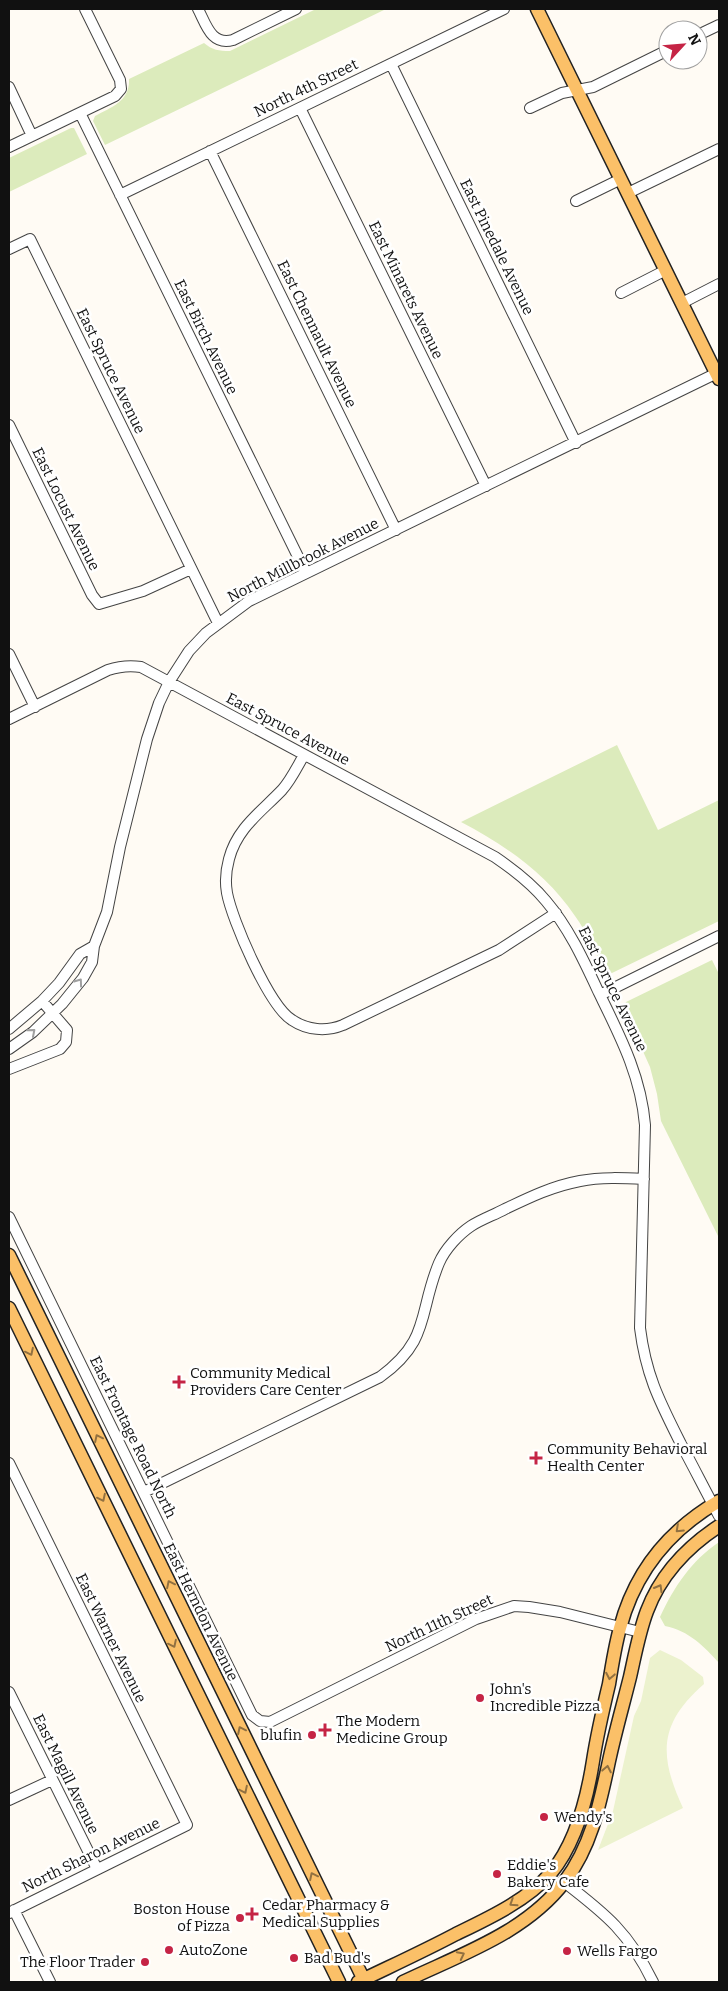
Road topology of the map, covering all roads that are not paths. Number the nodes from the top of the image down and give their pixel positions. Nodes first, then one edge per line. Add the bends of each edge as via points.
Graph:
1 (85, 9) edge
2 (198, 9) edge
3 (296, 9) edge
4 (504, 9) edge
5 (537, 9) edge
6 (658, 55) edge
7 (390, 64) junction
8 (9, 87) edge
9 (577, 90) junction
10 (300, 108) junction
11 (530, 108) dead end
12 (80, 113) junction
13 (32, 136) junction
14 (9, 147) edge
15 (719, 149) edge
16 (210, 151) junction
17 (621, 179) junction
18 (628, 193) junction
19 (120, 195) junction
20 (576, 201) dead end
21 (9, 249) edge
22 (666, 270) junction
23 (719, 284) edge
24 (621, 293) dead end
25 (682, 303) junction
26 (718, 375) edge
27 (9, 425) edge
28 (576, 443) junction
29 (486, 486) junction
30 (396, 530) junction
31 (191, 569) junction
32 (306, 573) junction
33 (218, 623) junction
34 (9, 654) edge
35 (169, 682) junction
36 (35, 706) junction
37 (9, 719) edge
38 (304, 755) junction
39 (556, 913) junction
40 (719, 936) edge
41 (94, 946) junction
42 (600, 995) junction
43 (42, 1002) junction
44 (53, 1013) junction
45 (9, 1029) edge
46 (9, 1049) edge
47 (9, 1069) edge
48 (644, 1179) junction
49 (9, 1217) edge
50 (9, 1256) edge
51 (9, 1308) edge
52 (9, 1464) edge
53 (144, 1492) junction
54 (717, 1507) edge
55 (719, 1526) edge
56 (620, 1628) junction
57 (640, 1632) junction
58 (9, 1692) edge
59 (260, 1721) joint
60 (592, 1771) junction
61 (52, 1780) junction
62 (9, 1800) edge
63 (187, 1825) joint
64 (97, 1869) junction
65 (551, 1873) junction
66 (564, 1882) junction
67 (12, 1911) edge
68 (508, 1931) junction
69 (362, 1981) edge
70 (50, 1982) edge
71 (339, 1982) edge
72 (403, 1982) edge
73 (653, 1982) edge

1 - 12 street via 120,80 120,89 115,96
2 - 3 street via 211,35 219,41 233,40
4 - 7 street, North 4th Street
5 - 9 main road
6 - 9 street via 593,87
7 - 10 street, North 4th Street
7 - 28 street, East Pinedale Avenue
8 - 13 street
9 - 11 street via 562,93
9 - 17 main road
10 - 16 street, North 4th Street
10 - 29 street, East Minarets Avenue
12 - 13 street
12 - 19 street, East Birch Avenue
13 - 14 street
15 - 18 street
16 - 19 street, North 4th Street
16 - 30 street, East Chennault Avenue
17 - 18 main road
17 - 20 street
18 - 22 main road
19 - 32 street, East Birch Avenue
21 - 31 street, East Spruce Avenue via 30,239
22 - 24 street
22 - 25 main road
23 - 25 street
25 - 26 main road
26 - 28 street, North Millbrook Avenue
27 - 31 street, East Locust Avenue via 99,604 143,591
28 - 29 street, North Millbrook Avenue
29 - 30 street, North Millbrook Avenue
30 - 32 street, North Millbrook Avenue
31 - 33 street, East Spruce Avenue
32 - 33 street, North Millbrook Avenue via 249,602
33 - 35 street, North Millbrook Avenue via 189,651
34 - 36 street
35 - 36 street, East Spruce Avenue via 141,667 119,667
35 - 38 street, East Spruce Avenue
35 - 41 street, North Millbrook Avenue via 150,725 107,912
36 - 37 street, East Spruce Avenue
38 - 39 street, East Spruce Avenue via 495,857 533,887
38 - 39 street via 289,782 241,832 229,859 226,876 228,899 236,926 272,998 291,1020 319,1030 343,1025 498,950
39 - 42 street, East Spruce Avenue
40 - 42 street
41 - 43 street via 80,954
44 -> 41 street, North Millbrook Avenue via 88,969
42 - 48 street, East Spruce Avenue via 627,1052 640,1089 645,1125
43 - 44 street
43 - 45 street
46 -> 44 street, North Millbrook Avenue
44 - 47 street via 66,1030 68,1037 64,1046
48 - 53 street via 602,1178 557,1186 471,1226 455,1240 440,1261 420,1331 410,1350 395,1366 380,1377
48 - 54 street, East Spruce Avenue via 640,1328 646,1364 661,1404
49 - 53 street, East Frontage Road North
69 -> 50 main road, East Herndon Avenue
51 -> 71 main road
52 - 63 street, East Warner Avenue
53 - 59 street, East Frontage Road North via 252,1715
54 -> 56 main road via 687,1522 657,1553 637,1584
57 -> 55 main road via 647,1610 673,1566 687,1550
56 - 57 street, North 11th Street
56 - 59 street, North 11th Street via 530,1606 514,1606 476,1620 270,1722
56 -> 60 main road
66 -> 57 main road via 596,1819
58 - 61 street, East Magill Avenue
60 - 65 main road via 574,1833
60 - 66 main road via 592,1802 582,1835 564,1870
61 - 62 street
61 - 64 street, East Magill Avenue
63 - 64 street, North Sharon Avenue
64 - 67 street, North Sharon Avenue
65 - 68 main road via 551,1883 511,1919
65 -> 69 main road via 534,1889 491,1917
66 - 68 main road
66 - 73 street via 603,1912 622,1932
67 - 70 street
72 -> 68 main road

